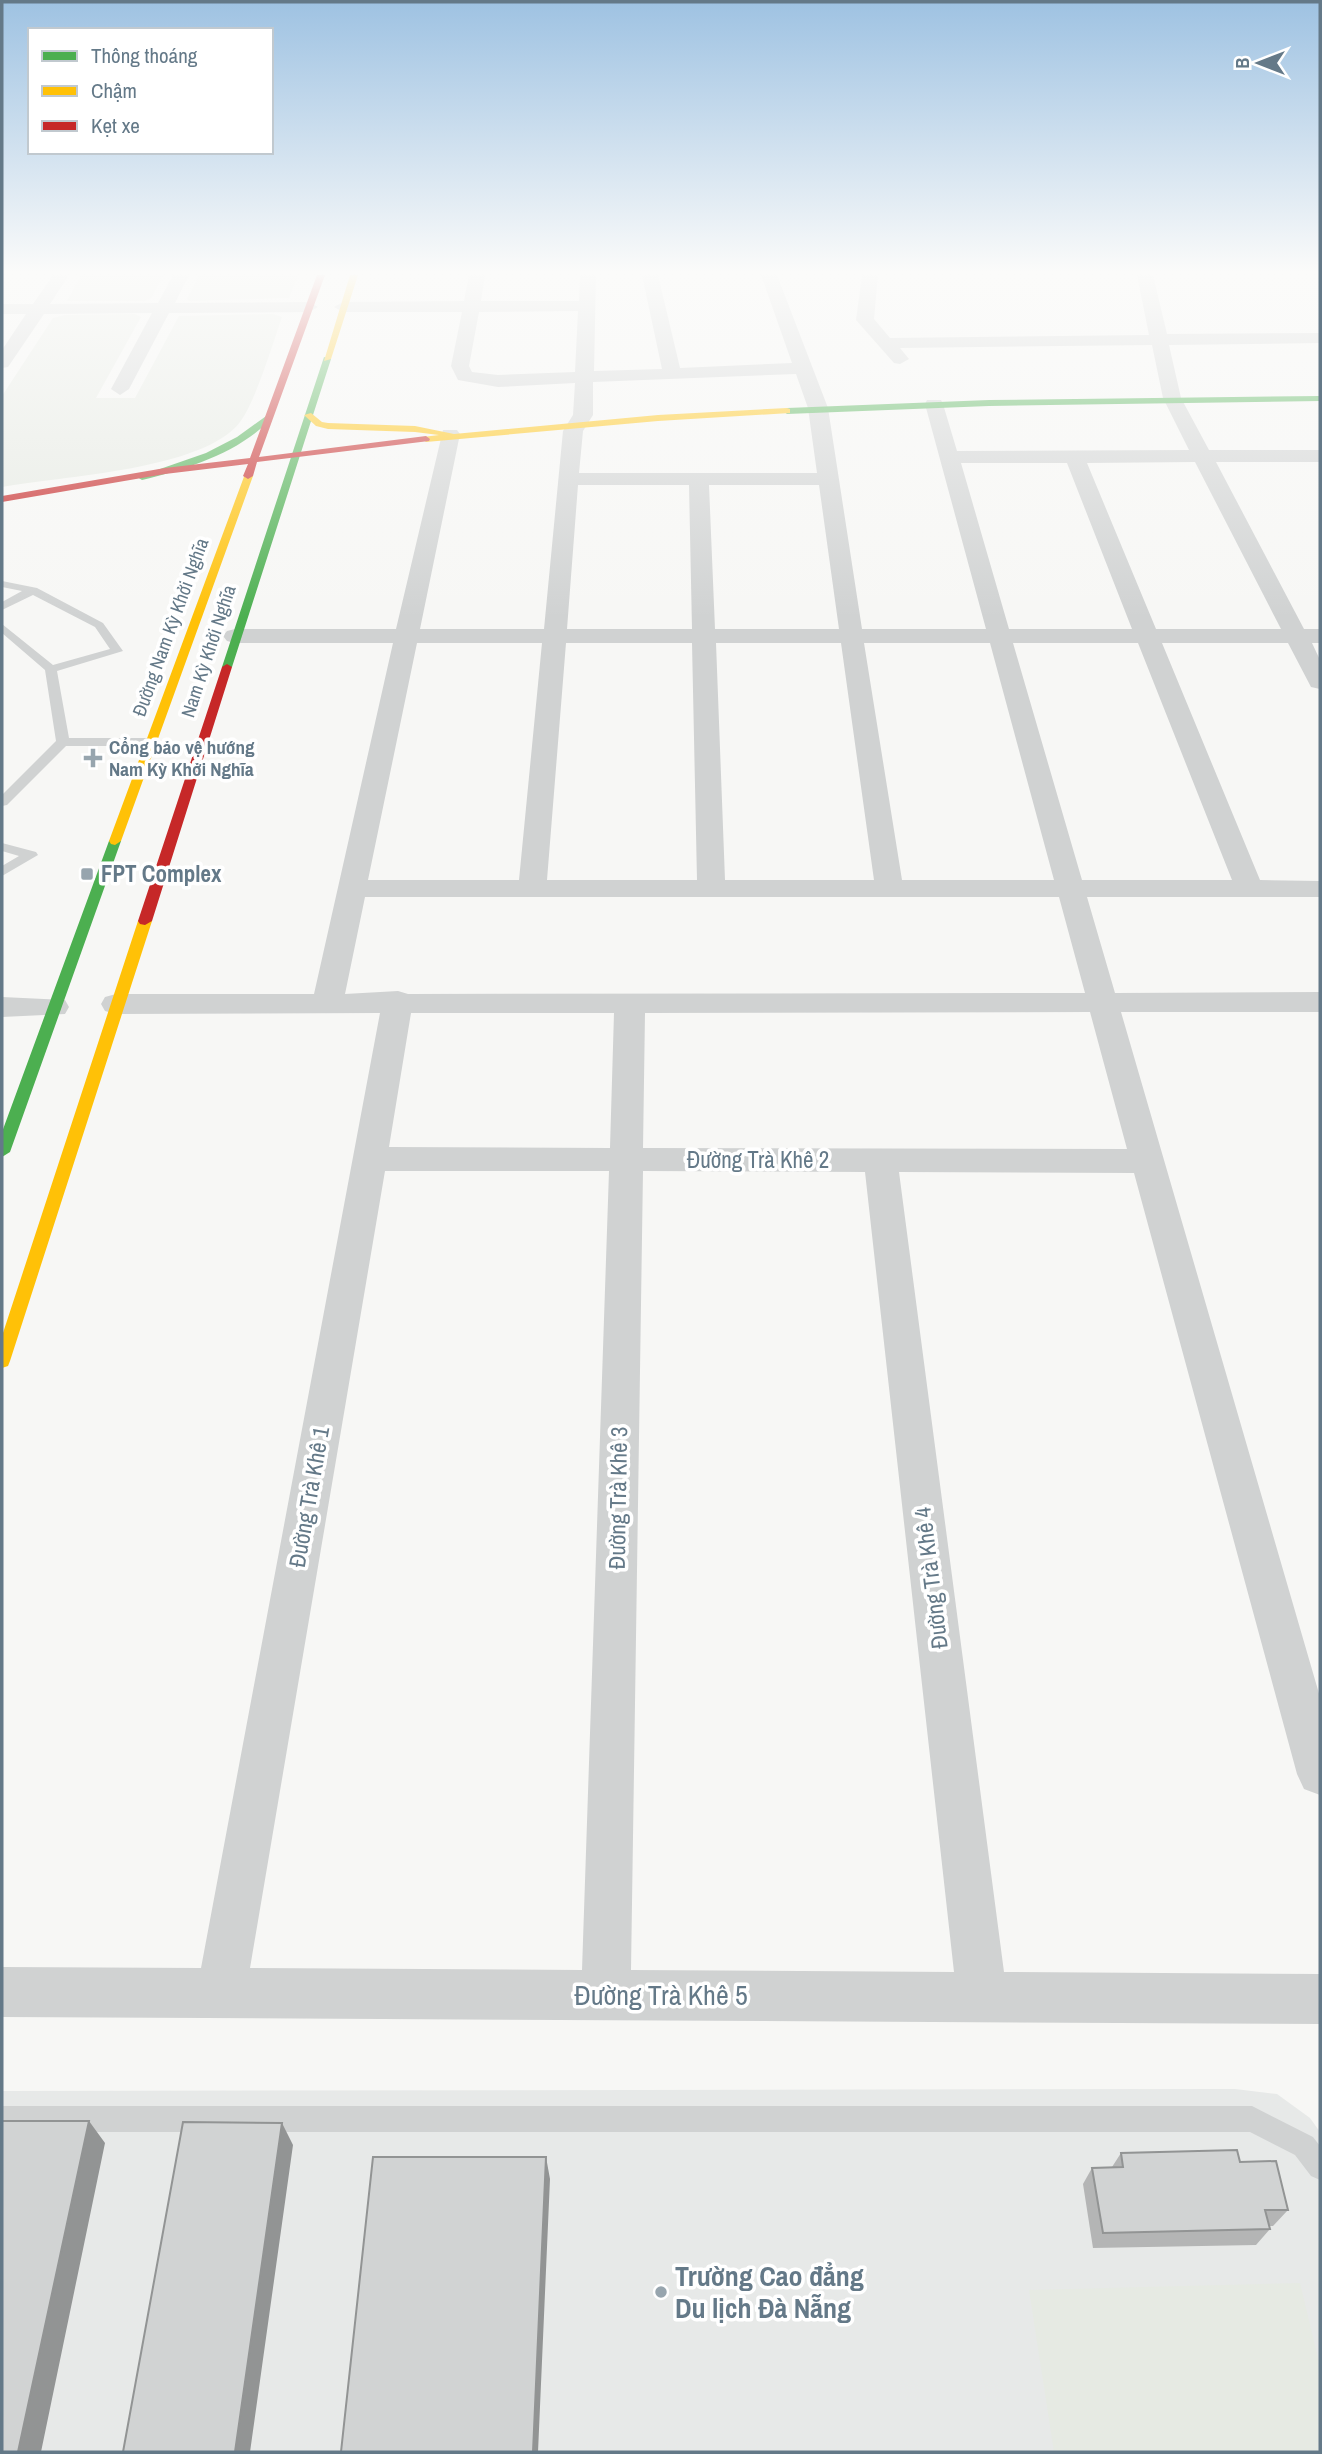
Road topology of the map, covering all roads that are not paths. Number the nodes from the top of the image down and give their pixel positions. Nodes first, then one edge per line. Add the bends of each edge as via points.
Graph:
1 (279, 390) edge
2 (316, 390) edge
3 (584, 390) edge
4 (811, 390) edge
5 (1170, 390) edge
6 (1172, 398) junction
7 (1320, 398) edge
8 (934, 404) junction
9 (818, 408) junction
10 (308, 415) junction
11 (269, 417) junction
12 (578, 424) junction
13 (450, 433) junction
14 (295, 453) junction
15 (1074, 456) junction
16 (1202, 456) junction
17 (1320, 456) edge
18 (949, 457) junction
19 (253, 461) junction
20 (142, 477) junction
21 (828, 478) junction
22 (570, 479) junction
23 (699, 479) junction
24 (2, 499) edge
25 (2, 583) edge
26 (33, 590) junction
27 (2, 607) edge
28 (2, 627) edge
29 (235, 636) junction
30 (407, 636) junction
31 (554, 636) junction
32 (703, 636) junction
33 (850, 636) junction
34 (999, 636) junction
35 (1147, 636) junction
36 (1296, 636) junction
37 (1320, 636) edge
38 (51, 669) junction
39 (1320, 682) edge
40 (150, 741) junction
41 (63, 742) junction
42 (2, 802) edge
43 (2, 847) edge
44 (2, 872) edge
45 (352, 888) junction
46 (532, 888) junction
47 (710, 888) junction
48 (1249, 888) junction
49 (1320, 888) edge
50 (889, 889) junction
51 (1069, 889) junction
52 (398, 1001) junction
53 (630, 1001) junction
54 (328, 1002) junction
55 (1102, 1002) junction
56 (1320, 1002) edge
57 (116, 1004) junction
58 (2, 1007) edge
59 (54, 1007) junction
60 (2, 1152) edge
61 (370, 1159) junction
62 (626, 1160) junction
63 (881, 1160) junction
64 (1146, 1161) junction
65 (2, 1361) edge
66 (1320, 1774) edge
67 (2, 1992) edge
68 (221, 1993) junction
69 (606, 1995) junction
70 (982, 1996) junction
71 (1320, 1998) edge
72 (2, 2119) edge
73 (1320, 2167) edge

1 - 11 main road, Đường Nam Kỳ Khởi Nghĩa
2 - 10 main road, Nam Kỳ Khởi Nghĩa
3 - 12 street
4 - 9 street
5 - 6 street
6 - 7 main road
6 - 8 main road
6 - 16 street
8 - 9 main road
8 - 18 street
9 - 12 main road
9 - 21 street
10 - 13 main road via 328,426
10 - 14 main road, Nam Kỳ Khởi Nghĩa
11 - 19 main road, Đường Nam Kỳ Khởi Nghĩa
11 - 20 main road via 223,453
12 - 13 main road
12 - 22 street via 573,431
13 - 14 main road
13 - 30 street
14 - 19 main road
14 - 29 main road, Nam Kỳ Khởi Nghĩa
15 - 16 street
15 - 18 street
15 - 35 street
16 - 17 street
16 - 36 street
18 - 34 street
19 - 20 main road
19 - 40 main road, Đường Nam Kỳ Khởi Nghĩa
20 - 24 main road
21 - 23 street
21 - 33 street
22 - 23 street
22 - 31 street
23 - 32 street
25 - 26 lane
26 - 27 lane
26 - 38 lane via 99,625 117,651
28 - 38 lane
29 - 30 street
29 - 57 main road, Nam Kỳ Khởi Nghĩa
30 - 31 street
30 - 45 street
31 - 32 street
31 - 46 street
32 - 33 street
32 - 47 street
33 - 34 street
33 - 50 street
34 - 35 street
34 - 51 street
35 - 36 street
35 - 48 street
36 - 37 street
36 - 39 street
38 - 41 lane
40 - 41 lane
40 - 59 main road, Đường Nam Kỳ Khởi Nghĩa
41 - 42 lane
43 - 44 lane via 31,855
45 - 46 street
45 - 54 street
46 - 47 street
47 - 50 street
48 - 49 street
48 - 51 street
50 - 51 street
51 - 55 street
52 - 53 street
52 - 54 street
52 - 61 street, Đường Trà Khê 1
53 - 55 street
53 - 62 street, Đường Trà Khê 3
54 - 57 street
55 - 56 street
55 - 64 street
57 - 65 main road, Nam Kỳ Khởi Nghĩa
58 - 59 street
59 - 60 main road, Đường Nam Kỳ Khởi Nghĩa
61 - 62 street, Đường Trà Khê 2
61 - 68 street, Đường Trà Khê 1
62 - 63 street, Đường Trà Khê 2
62 - 69 street, Đường Trà Khê 3
63 - 64 street, Đường Trà Khê 2
63 - 70 street, Đường Trà Khê 4
64 - 66 street
67 - 68 street, Đường Trà Khê 5
68 - 69 street, Đường Trà Khê 5
69 - 70 street, Đường Trà Khê 5
70 - 71 street, Đường Trà Khê 5
72 - 73 lane via 1252,2119 1304,2146

